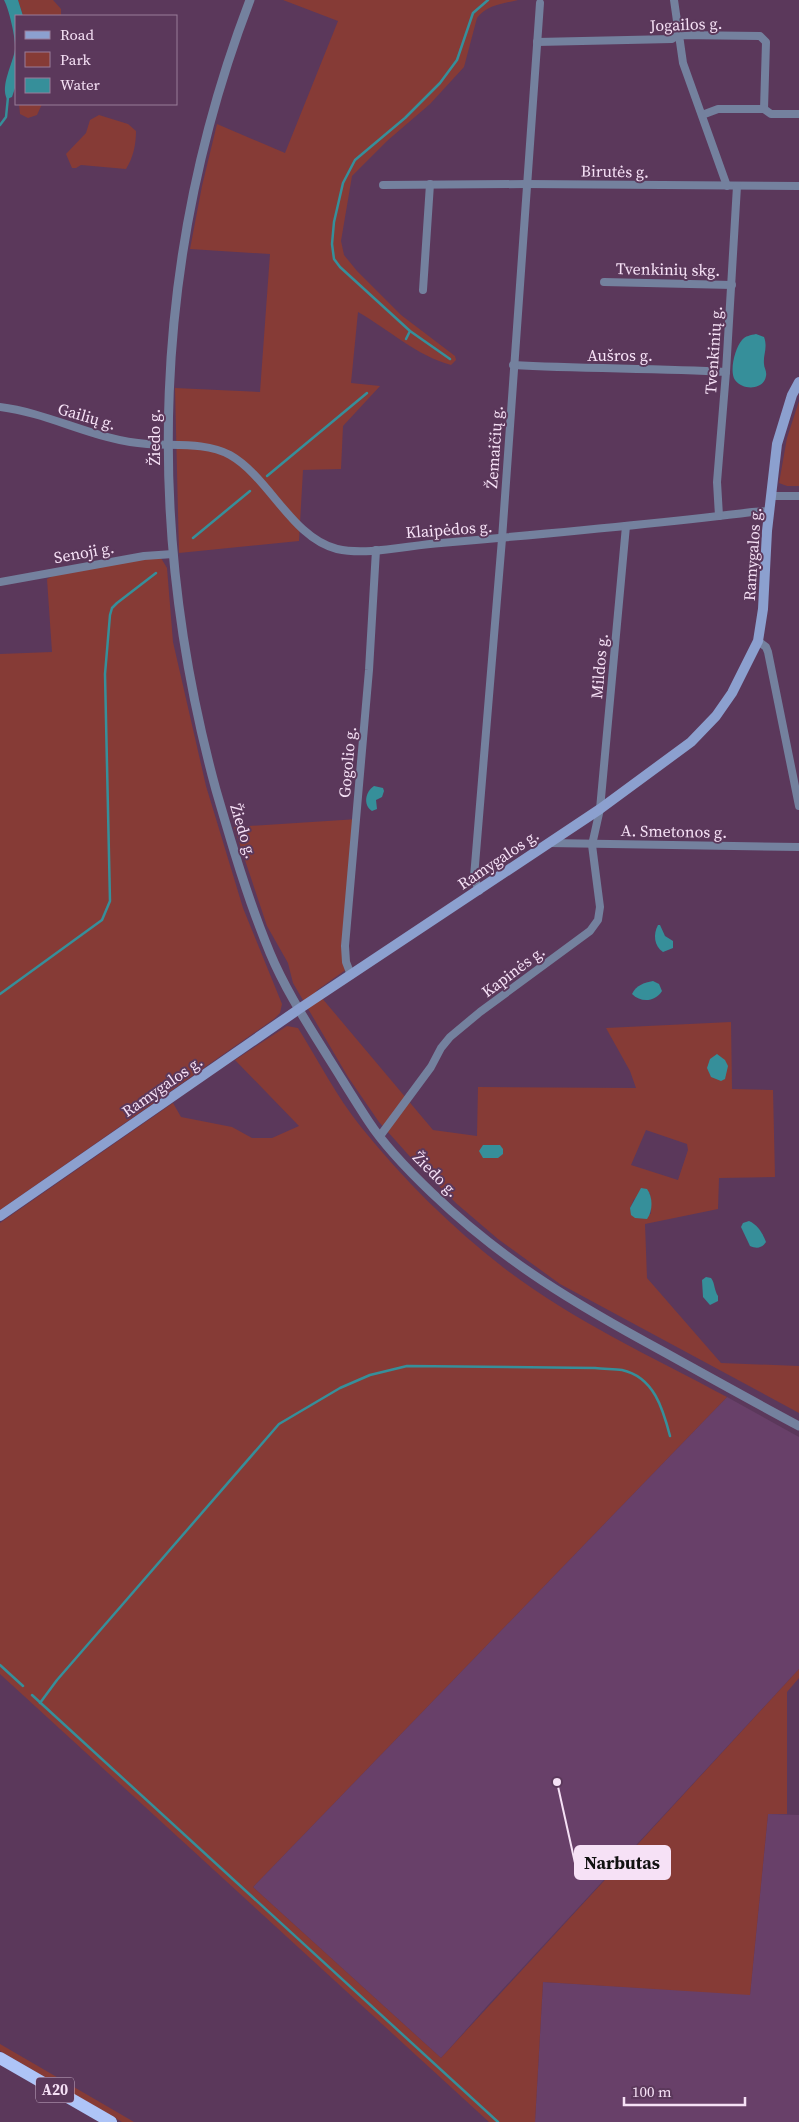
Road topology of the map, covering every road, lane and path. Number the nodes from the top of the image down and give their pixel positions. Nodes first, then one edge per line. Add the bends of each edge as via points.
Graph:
1 (250, 0) edge
2 (674, 0) edge
3 (540, 3) dead end
4 (678, 35) junction
5 (537, 42) junction
6 (764, 110) junction
7 (702, 114) junction
8 (799, 114) edge
9 (430, 184) junction
10 (526, 184) junction
11 (383, 185) dead end
12 (727, 186) junction
13 (737, 186) junction
14 (799, 186) edge
15 (604, 282) dead end
16 (732, 285) junction
17 (423, 290) dead end
18 (513, 366) junction
19 (726, 372) junction
20 (799, 382) edge
21 (0, 407) edge
22 (168, 445) junction
23 (771, 496) junction
24 (799, 496) edge
25 (770, 511) junction
26 (719, 516) junction
27 (626, 526) junction
28 (502, 539) junction
29 (376, 550) junction
30 (173, 554) junction
31 (0, 582) edge
32 (758, 642) junction
33 (799, 806) edge
34 (600, 809) junction
35 (549, 843) junction
36 (592, 845) junction
37 (799, 847) edge
38 (479, 891) junction
39 (351, 975) junction
40 (299, 1009) junction
41 (380, 1136) junction
42 (0, 1216) edge
43 (799, 1426) edge
44 (0, 2058) edge
45 (111, 2122) edge

1 - 22 street, Žiedo g. via 217,97 184,239 170,362
2 - 4 street
3 - 5 street, Žemaičių g.
4 - 5 street, Jogailos g. via 672,39
4 - 6 street, Jogailos g. via 760,36 766,42
4 - 7 street via 683,63
5 - 10 street, Žemaičių g.
6 - 7 street via 718,109
6 - 8 street via 772,114
7 - 12 street
9 - 10 street, Birutės g.
9 - 11 street, Birutės g.
9 - 17 street
10 - 12 street, Birutės g.
10 - 18 street, Žemaičių g.
12 - 13 street, Birutės g.
13 - 14 street, Birutės g.
13 - 16 street, Tvenkinių g.
15 - 16 street, Tvenkinių skg.
16 - 19 street, Tvenkinių g.
18 - 19 street, Aušros g.
18 - 28 street, Žemaičių g.
19 - 26 street, Tvenkinių g. via 717,482
20 - 23 main road, Ramygalos g. via 777,444
21 - 22 street, Gailių g. via 126,441
22 - 29 street, Klaipėdos g. via 203,447 225,453 240,463 320,542 346,550
22 - 30 street, Žiedo g.
23 - 24 street
23 - 25 main road, Ramygalos g.
25 - 26 street, Klaipėdos g.
25 - 32 main road, Ramygalos g.
26 - 27 street, Klaipėdos g.
27 - 28 street, Klaipėdos g.
27 - 34 street, Mildos g.
28 - 29 street, Klaipėdos g.
28 - 38 street, Žemaičių g. via 474,877
29 - 39 street, Gogolio g. via 344,946
30 - 31 street, Senoji g. via 144,556
30 - 40 street, Žiedo g. via 182,636 203,740 224,819 271,956
32 - 33 street via 768,652
32 - 34 main road, Ramygalos g. via 732,693 716,716 684,747
34 - 35 main road, Ramygalos g.
34 - 36 street, Kapinės g.
35 - 36 street, A. Smetonos g.
35 - 38 main road, Ramygalos g.
36 - 37 street, A. Smetonos g.
36 - 41 street, Kapinės g. via 600,907 598,920 590,931 450,1037
38 - 39 main road, Ramygalos g.
39 - 40 main road, Ramygalos g.
40 - 41 street, Žiedo g.
40 - 42 main road, Ramygalos g.
41 - 43 street, Žiedo g. via 429,1190 483,1239 527,1272 595,1314
44 - 45 highway, A20

